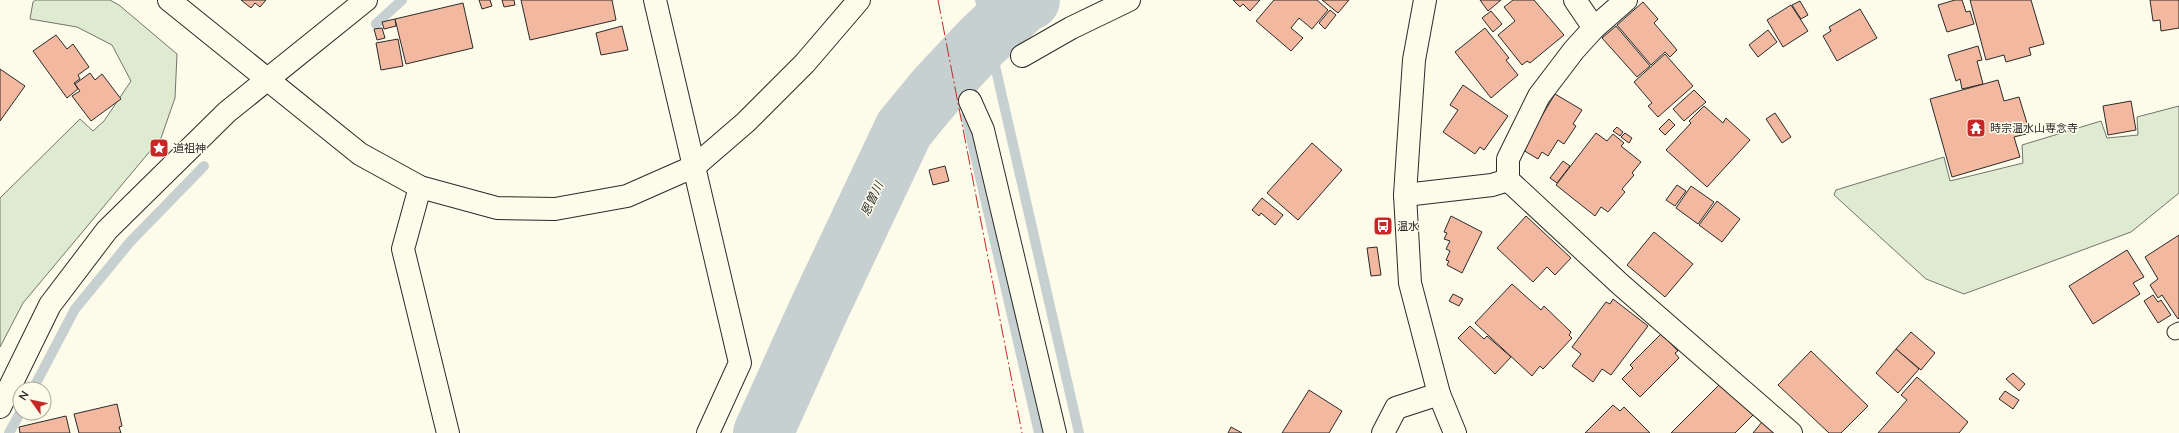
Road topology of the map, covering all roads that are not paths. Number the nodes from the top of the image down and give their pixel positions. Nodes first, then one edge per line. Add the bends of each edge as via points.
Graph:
1 (170, 0) edge
2 (366, 0) edge
3 (655, 0) edge
4 (859, 0) edge
5 (1129, 0) edge
6 (1425, 0) edge
7 (1575, 0) edge
8 (1626, 0) edge
9 (1594, 28) junction
10 (1022, 56) dead end
11 (266, 80) junction
12 (970, 101) dead end
13 (695, 166) junction
14 (1508, 180) junction
15 (420, 187) junction
16 (1405, 195) junction
17 (1439, 394) junction
18 (0, 407) edge
19 (448, 433) edge
20 (708, 433) edge
21 (1055, 433) edge
22 (1383, 433) edge
23 (1455, 433) edge
24 (1791, 433) edge

1 - 11 street
2 - 11 street
3 - 13 street
4 - 13 street via 806,62 746,122
5 - 10 street via 1071,28
6 - 16 street via 1414,60
7 - 9 street
8 - 9 street
9 - 14 street via 1539,96 1508,159
11 - 15 street via 360,154
11 - 18 street via 189,148 107,230 50,305
12 - 21 street via 983,130
13 - 15 street via 626,196 555,209 497,208
13 - 20 street via 740,363
14 - 16 street via 1492,185
14 - 24 street via 1620,284
15 - 19 street via 403,249
16 - 17 street via 1410,283
17 - 22 street via 1396,408
17 - 23 street

